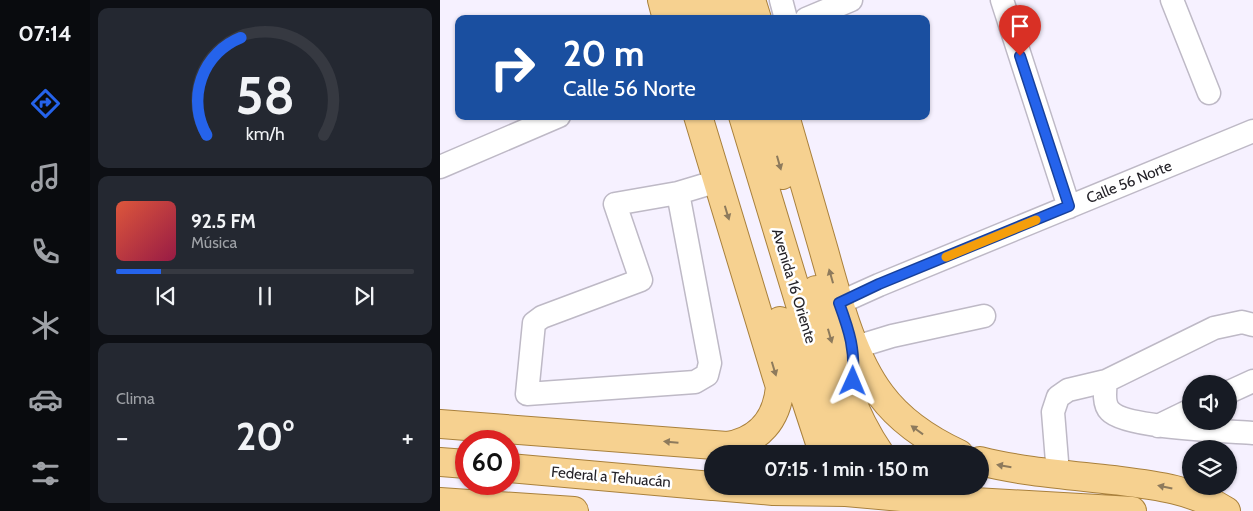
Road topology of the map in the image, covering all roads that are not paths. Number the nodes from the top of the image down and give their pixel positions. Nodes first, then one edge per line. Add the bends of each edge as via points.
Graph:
1 (662, 0) edge
2 (684, 0) edge
3 (708, 0) edge
4 (731, 0) edge
5 (751, 0) edge
6 (780, 0) edge
7 (851, 0) edge
8 (1002, 0) edge
9 (1172, 0) edge
10 (666, 15) edge
11 (688, 15) edge
12 (712, 15) edge
13 (735, 15) edge
14 (756, 15) edge
15 (785, 15) edge
16 (815, 15) edge
17 (1208, 93) dead end
18 (550, 120) edge
19 (699, 120) edge
20 (719, 120) edge
21 (765, 120) edge
22 (765, 120) edge
23 (765, 120) edge
24 (1253, 131) edge
25 (440, 167) edge
26 (718, 181) junction
27 (678, 194) junction
28 (1069, 206) junction
29 (839, 303) junction
30 (984, 316) dead end
31 (1253, 325) edge
32 (854, 342) junction
33 (1106, 381) junction
34 (1253, 381) edge
35 (1237, 388) edge
36 (527, 394) junction
37 (850, 397) junction
38 (1182, 414) edge
39 (440, 424) edge
40 (1158, 426) junction
41 (524, 430) junction
42 (1253, 433) edge
43 (820, 443) edge
44 (874, 445) edge
45 (942, 445) edge
46 (440, 446) edge
47 (455, 447) edge
48 (520, 453) edge
49 (440, 462) edge
50 (989, 462) edge
51 (455, 463) edge
52 (704, 467) edge
53 (520, 469) edge
54 (1058, 474) junction
55 (704, 485) edge
56 (782, 495) edge
57 (832, 495) edge
58 (861, 497) edge
59 (924, 499) edge
60 (440, 502) edge
61 (563, 511) edge
62 (803, 511) edge
63 (1132, 511) edge
64 (1226, 511) edge

1 - 10 main road
2 - 11 main road
3 - 12 main road
4 - 13 main road
5 - 14 main road
6 - 15 street
7 - 16 street
8 - 28 street
9 - 17 street
18 - 25 street
19 - 26 main road
20 - 43 main road, Avenida 16 Oriente
21 - 43 main road, Avenida 16 Oriente
29 -> 22 main road
23 -> 37 main road
24 - 28 street, Calle 56 Norte
26 - 27 street
26 -> 41 main road via 780,387 779,399 762,431 727,446
27 - 36 street via 615,204 641,280 542,316 534,323
27 - 36 street via 710,362 707,375 695,382
28 - 29 street, Calle 56 Norte
29 - 32 main road
30 - 32 street
31 - 33 street via 1242,322 1214,328
32 - 37 main road
45 -> 32 main road via 925,436 881,396
33 - 40 street via 1105,401 1109,411
33 - 54 street via 1068,390 1058,397 1053,412
34 - 35 street
36 - 41 street
37 - 43 main road
37 - 44 main road
38 - 40 street
39 - 41 main road
40 - 42 street
46 - 47 main road
48 - 52 main road
49 - 51 main road
54 -> 50 main road
53 - 55 main road, Federal a Tehuacán
64 -> 54 main road via 1212,502 1163,486
56 - 62 main road
57 - 58 main road, Federal a Tehuacán
58 - 59 main road, Federal a Tehuacán
59 - 63 main road, Federal a Tehuacán
60 - 61 main road

